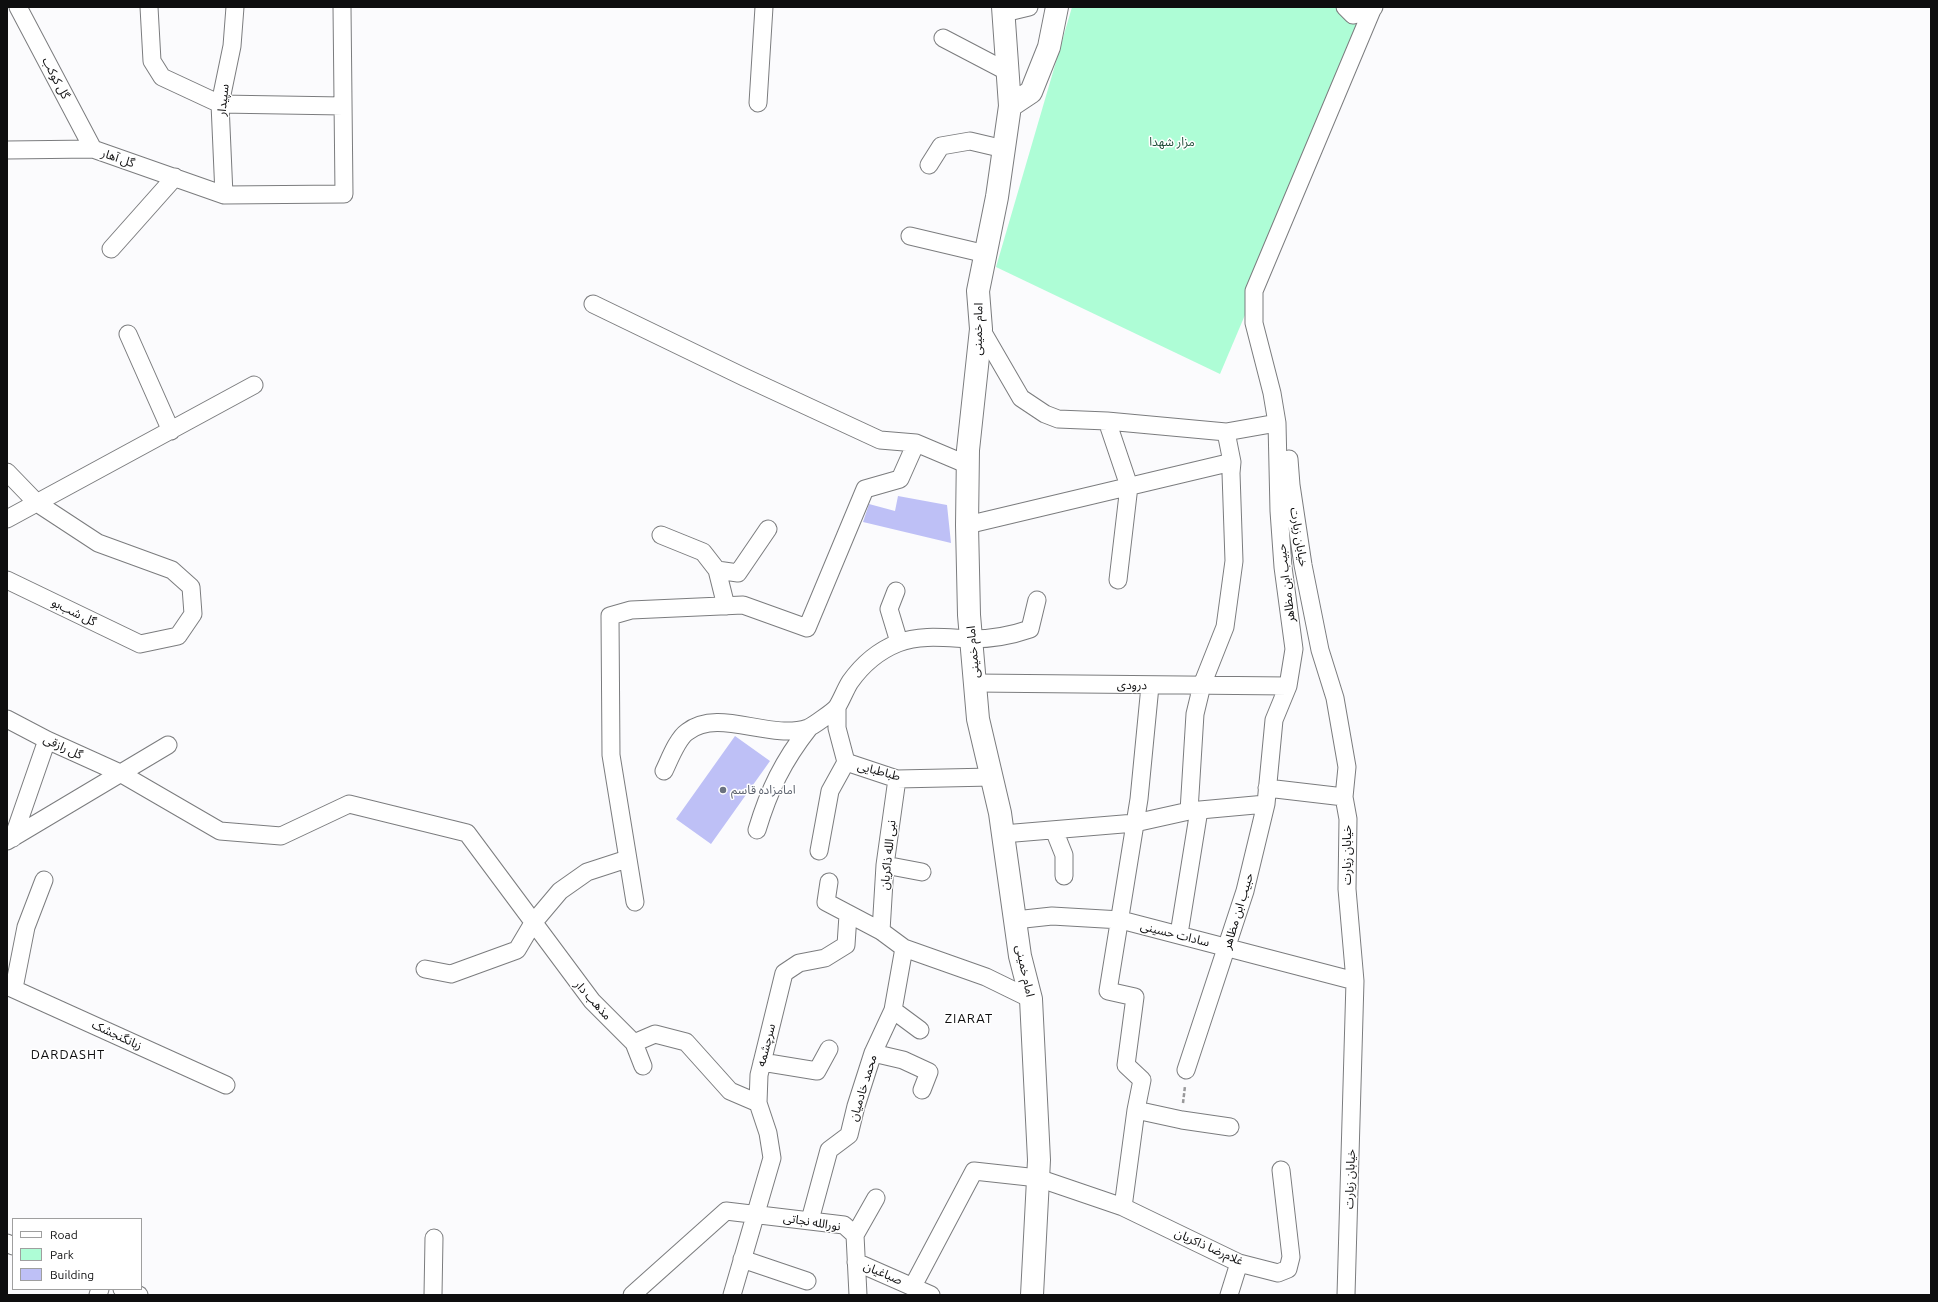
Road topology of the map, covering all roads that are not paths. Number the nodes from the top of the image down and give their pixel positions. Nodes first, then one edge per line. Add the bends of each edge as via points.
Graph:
1 (18, 7) edge
2 (149, 7) edge
3 (235, 7) edge
4 (342, 7) edge
5 (764, 7) edge
6 (1029, 7) edge
7 (1057, 7) edge
8 (1345, 7) edge
9 (1373, 9) edge
10 (1004, 10) edge
11 (944, 38) dead end
12 (1008, 72) junction
13 (758, 103) dead end
14 (220, 104) junction
15 (343, 106) junction
16 (1010, 106) junction
17 (93, 149) junction
18 (1004, 149) junction
19 (7, 150) edge
20 (929, 165) dead end
21 (175, 177) junction
22 (224, 195) junction
23 (910, 236) dead end
24 (111, 249) dead end
25 (986, 254) junction
26 (593, 304) dead end
27 (980, 329) junction
28 (128, 334) dead end
29 (254, 385) dead end
30 (1107, 421) junction
31 (1277, 423) junction
32 (171, 431) junction
33 (1226, 432) junction
34 (916, 442) junction
35 (1232, 462) junction
36 (968, 465) junction
37 (7, 472) edge
38 (1129, 486) junction
39 (37, 503) junction
40 (7, 519) edge
41 (967, 525) junction
42 (768, 530) dead end
43 (661, 535) dead end
44 (717, 570) junction
45 (7, 580) edge
46 (1118, 580) dead end
47 (896, 591) dead end
48 (1037, 600) dead end
49 (726, 606) junction
50 (972, 639) junction
51 (899, 642) junction
52 (975, 683) junction
53 (1202, 685) junction
54 (1150, 686) junction
55 (1288, 686) junction
56 (836, 708) junction
57 (7, 719) edge
58 (809, 728) junction
59 (47, 740) junction
60 (168, 745) dead end
61 (846, 762) junction
62 (664, 772) dead end
63 (120, 773) junction
64 (992, 777) junction
65 (897, 779) junction
66 (1266, 796) junction
67 (1344, 797) junction
68 (1194, 810) junction
69 (1135, 823) junction
70 (757, 830) dead end
71 (1054, 830) junction
72 (466, 833) joint
73 (1003, 834) junction
74 (10, 840) edge
75 (819, 851) dead end
76 (627, 859) junction
77 (885, 866) junction
78 (922, 872) dead end
79 (1064, 876) dead end
80 (44, 880) dead end
81 (829, 882) dead end
82 (635, 902) dead end
83 (848, 915) junction
84 (1015, 920) junction
85 (1121, 920) junction
86 (533, 923) junction
87 (881, 931) junction
88 (1180, 934) junction
89 (1227, 947) junction
90 (904, 948) junction
91 (425, 969) dead end
92 (1355, 981) junction
93 (10, 987) edge
94 (1031, 999) junction
95 (893, 1010) junction
96 (920, 1030) dead end
97 (634, 1043) junction
98 (829, 1049) dead end
99 (872, 1053) junction
100 (762, 1062) junction
101 (643, 1066) dead end
102 (1186, 1070) road end
103 (226, 1085) dead end
104 (922, 1090) dead end
105 (758, 1103) junction
106 (1136, 1110) junction
107 (1230, 1128) dead end
108 (1281, 1170) dead end
109 (1038, 1178) junction
110 (876, 1198) dead end
111 (1123, 1207) junction
112 (755, 1213) junction
113 (810, 1220) junction
114 (855, 1235) junction
115 (434, 1238) dead end
116 (742, 1259) junction
117 (856, 1262) junction
118 (1239, 1263) junction
119 (807, 1280) dead end
120 (914, 1286) junction
121 (125, 1290) edge
122 (139, 1295) edge
123 (433, 1295) edge
124 (632, 1295) edge
125 (732, 1295) edge
126 (858, 1295) edge
127 (931, 1295) edge
128 (1032, 1295) edge
129 (1229, 1295) edge
130 (1346, 1295) edge

1 - 17 street, گل کوکب
2 - 14 street via 152,61 162,77
3 - 14 street, سپیدار via 232,46
4 - 15 street
5 - 13 street
6 - 10 street
7 - 16 street via 1049,47 1031,92
8 - 9 street via 1353,15
9 - 31 street via 1254,291 1254,323
10 - 12 street, امام خمینی
11 - 12 street
12 - 16 street, امام خمینی
14 - 15 street
14 - 22 street, سپیدار
15 - 22 street via 344,194
16 - 18 street, امام خمینی
17 - 19 street, گل آهار
17 - 21 street, گل آهار
18 - 20 street via 970,141 941,146
18 - 25 street, امام خمینی
21 - 22 street, گل آهار
21 - 24 street
23 - 25 street
25 - 27 street, امام خمینی via 978,291
26 - 34 street via 880,440
27 - 30 street via 1021,398 1045,414 1058,419
27 - 36 street, امام خمینی
28 - 32 street
29 - 32 street
30 - 33 street
30 - 38 street
31 - 33 street
31 - 55 street, حبیب ابن مظاهر via 1279,511 1294,649
31 - 67 street, خیابان زیارت via 1288,446 1303,565 1320,650 1336,698 1347,767
32 - 39 street
33 - 35 street
34 - 36 street
34 - 49 street via 900,479 865,489 807,628 742,605
35 - 38 street
35 - 53 street via 1234,561 1225,627
36 - 41 street, امام خمینی
37 - 39 street
38 - 41 street
38 - 46 street
39 - 40 street
39 - 45 street, گل شب‌بو via 98,543 172,570 191,588 193,614 178,636 140,644
41 - 50 street, امام خمینی
42 - 44 street via 738,573
43 - 44 street via 703,552
44 - 49 street
47 - 51 street via 889,609
48 - 50 street via 1030,629 1009,637
49 - 76 street via 631,610 610,616 611,755
50 - 51 street via 931,636
50 - 52 street, امام خمینی
51 - 56 street via 870,658 849,683
52 - 54 street, درودی
52 - 64 street, امام خمینی via 978,719
53 - 54 street, درودی
53 - 55 street, درودی
53 - 68 street via 1195,714
54 - 69 street
55 - 66 street, حبیب ابن مظاهر via 1274,720
56 - 58 street
56 - 61 street, طباطبایی via 837,728
57 - 59 street, گل رازقی
58 - 62 street via 780,732 740,724 710,722 686,732 672,753
58 - 70 street via 787,756 765,802
59 - 63 street, گل رازقی
59 - 74 street
60 - 63 street
61 - 65 street, طباطبایی
61 - 75 street via 830,791
63 - 72 street, گل رازقی via 220,831 281,836 349,804
63 - 74 street
64 - 65 street, طباطبایی
64 - 73 street, امام خمینی
65 - 77 street, نبی الله ذاکریان
66 - 67 street
66 - 68 street
66 - 89 street, حبیب ابن مظاهر via 1245,891
67 - 92 street, خیابان زیارت via 1348,820 1347,889
68 - 69 street
68 - 88 street
69 - 71 street
69 - 85 street
71 - 73 street
71 - 79 street via 1064,855
72 - 86 street, مذهب دار
73 - 84 street, امام خمینی
76 - 82 street
76 - 86 street via 587,872 560,891
77 - 78 street
77 - 87 street, نبی الله ذاکریان
80 - 93 street via 26,927
81 - 83 street via 826,902
83 - 87 street
83 - 100 street, سرچشمه via 846,945 825,958 799,963 784,973
84 - 85 street, سادات حسینی via 1052,916
84 - 94 street, امام خمینی via 1020,956
85 - 88 street, سادات حسینی
85 - 106 street via 1108,991 1135,997 1126,1065 1142,1080
86 - 91 street via 517,950 451,974
86 - 97 street, مذهب دار via 592,1001
87 - 90 street
88 - 89 street, سادات حسینی
89 - 92 street, سادات حسینی
89 - 102 street, حبیب ابن مظاهر
90 - 94 street via 986,977
90 - 95 street, محمد خادمیان
92 - 130 street, خیابان زیارت
93 - 103 street, زبانگنجشک
94 - 109 street, امام خمینی
95 - 96 street
95 - 99 street, محمد خادمیان
97 - 101 street
97 - 105 street via 655,1034 686,1042 730,1091
98 - 100 street via 817,1071
99 - 104 street via 903,1060 929,1072
99 - 113 street, محمد خادمیان via 849,1136 829,1150
100 - 105 street, سرچشمه
105 - 112 street, سرچشمه via 768,1133 772,1158
106 - 107 street
106 - 111 street
108 - 118 street, غلام‌رضا ذاکریان via 1291,1257 1288,1269 1278,1272
109 - 111 street, غلام‌رضا ذاکریان
109 - 120 street, غلام‌رضا ذاکریان via 974,1171
109 - 128 street, امام خمینی
110 - 114 street
111 - 118 street, غلام‌رضا ذاکریان
112 - 113 street, نورالله نجاتی
112 - 116 street, سرچشمه
112 - 124 street, نورالله نجاتی via 726,1211
113 - 114 street, نورالله نجاتی via 844,1225
114 - 117 street, نورالله نجاتی
115 - 123 street
116 - 119 street
116 - 125 street, سرچشمه
117 - 120 street, صباغیان
117 - 126 street, نورالله نجاتی
118 - 129 street
120 - 127 street, صباغیان
121 - 122 street

